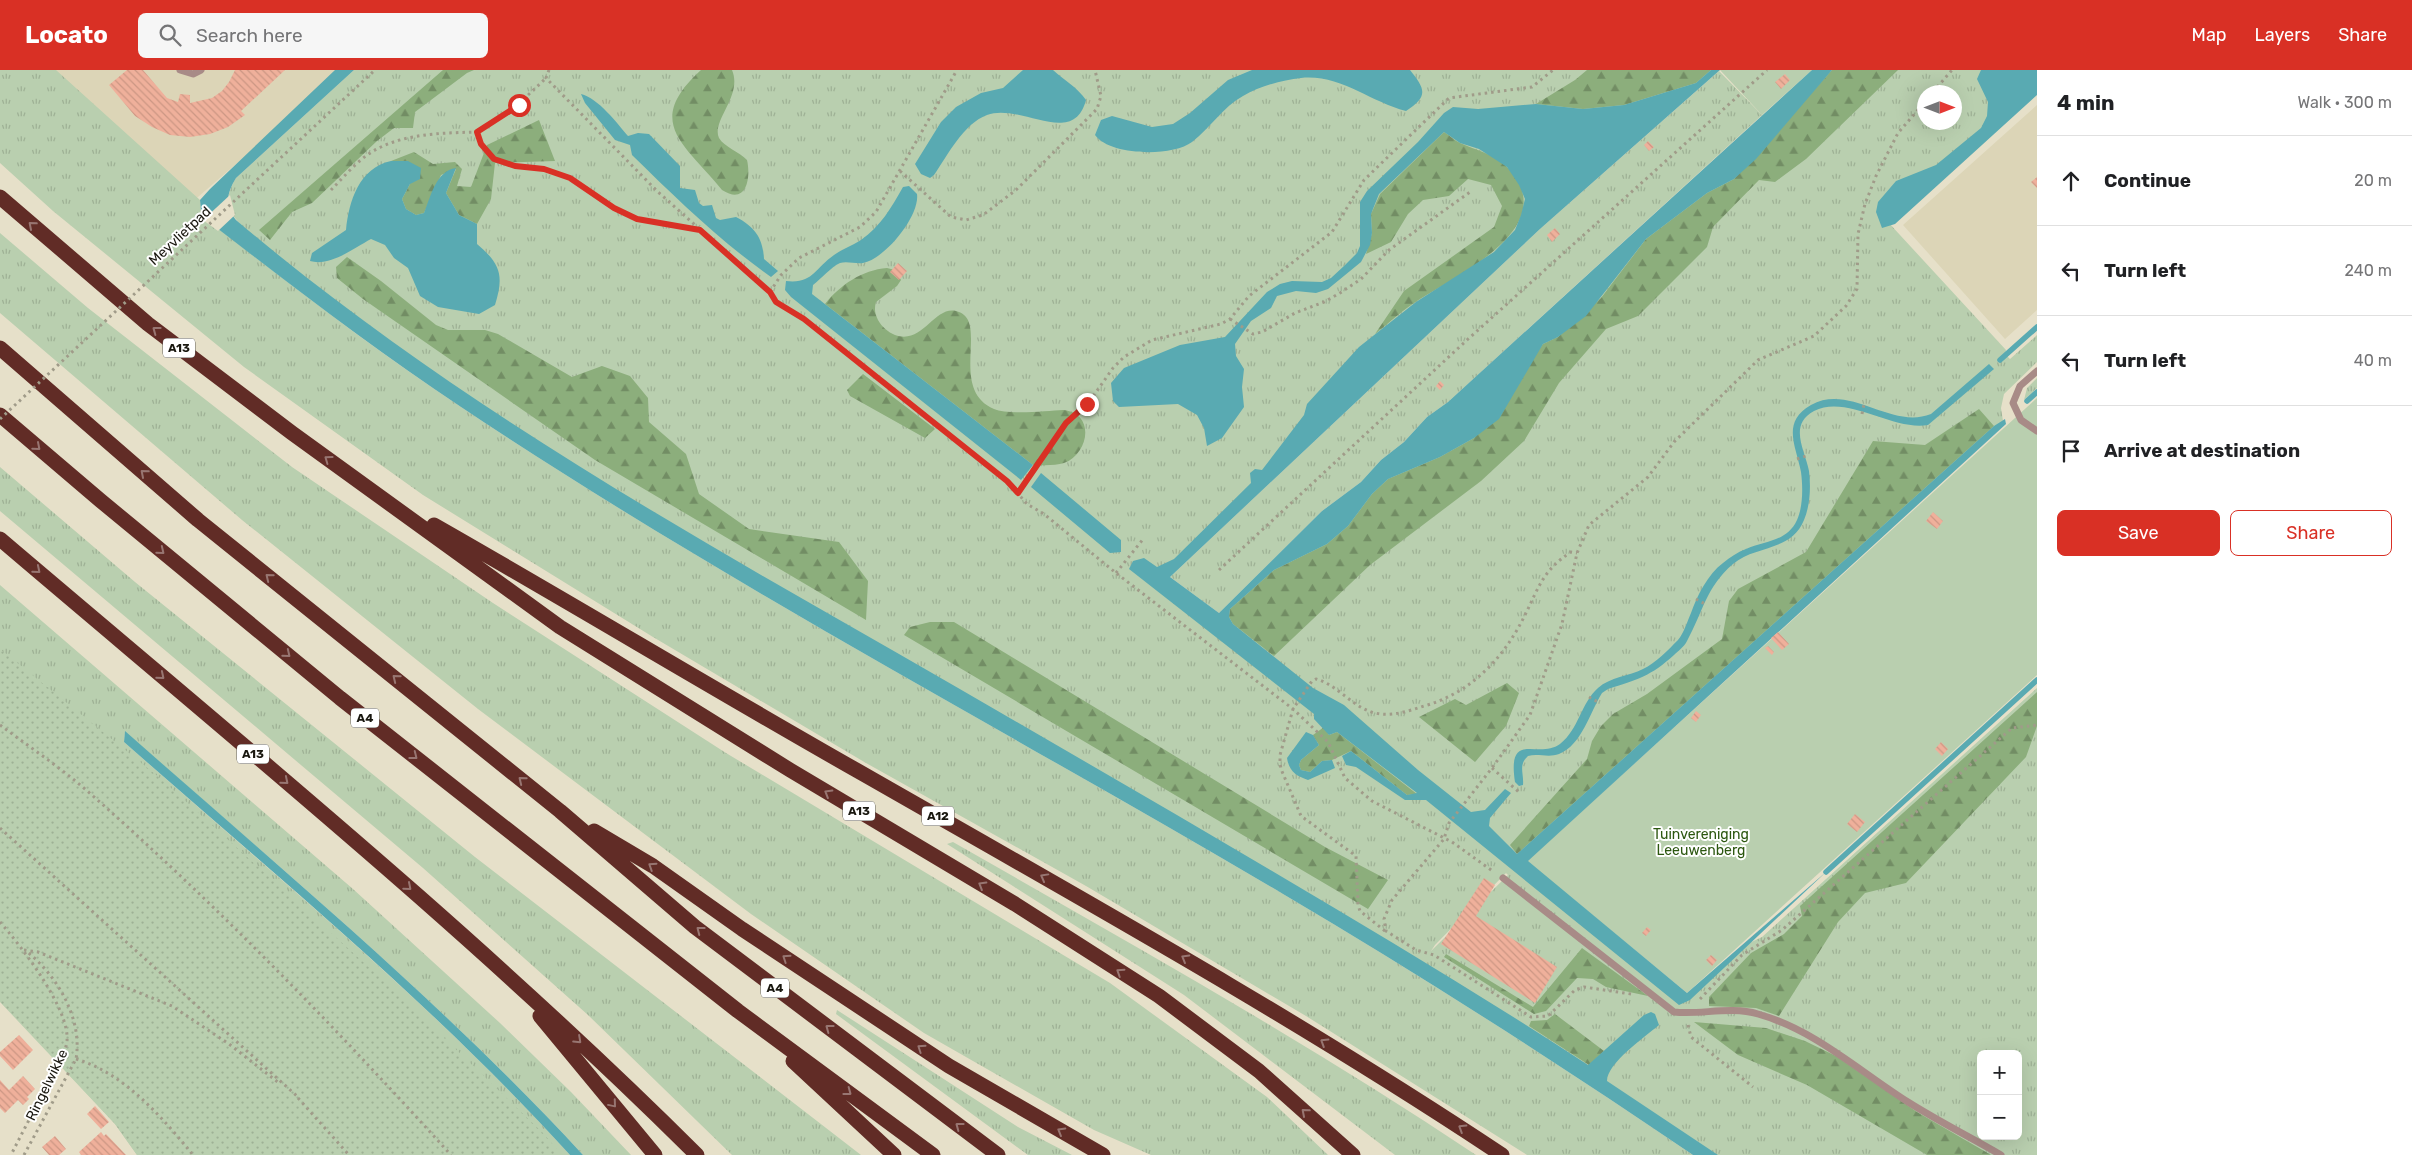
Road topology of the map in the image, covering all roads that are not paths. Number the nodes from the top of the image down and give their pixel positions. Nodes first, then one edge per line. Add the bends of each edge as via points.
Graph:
1 (180, 70) edge
2 (201, 70) edge
3 (0, 197) edge
4 (0, 348) edge
5 (2037, 371) edge
6 (0, 415) edge
7 (2037, 431) edge
8 (368, 487) junction
9 (0, 539) edge
10 (560, 811) junction
11 (1503, 878) road end
12 (504, 972) junction
13 (738, 1011) junction
14 (655, 1155) edge
15 (697, 1155) edge
16 (894, 1155) edge
17 (933, 1155) edge
18 (998, 1155) edge
19 (1103, 1155) edge
20 (1353, 1155) edge
21 (1502, 1155) edge
22 (2001, 1155) edge

1 - 2 lane via 193,74
8 -> 3 highway, A13 via 148,324
10 -> 4 highway, A4 via 198,520
5 - 7 lane via 2020,386 2012,403 2021,420
6 -> 13 highway, A4 via 100,502 340,698
20 -> 8 highway, A13 via 1259,1071 1159,996 1015,904 790,770 560,627
21 -> 8 highway, A12 via 1230,984
9 -> 12 highway, A13 via 373,856
18 -> 10 highway, A4 via 695,927
19 -> 10 highway via 949,1066 653,866
11 - 22 lane via 1674,1012 1755,1013 1781,1021 1821,1042 1909,1103
12 -> 14 highway, A13
12 -> 15 highway, A13
13 - 16 highway, A4
13 -> 17 highway, A4

